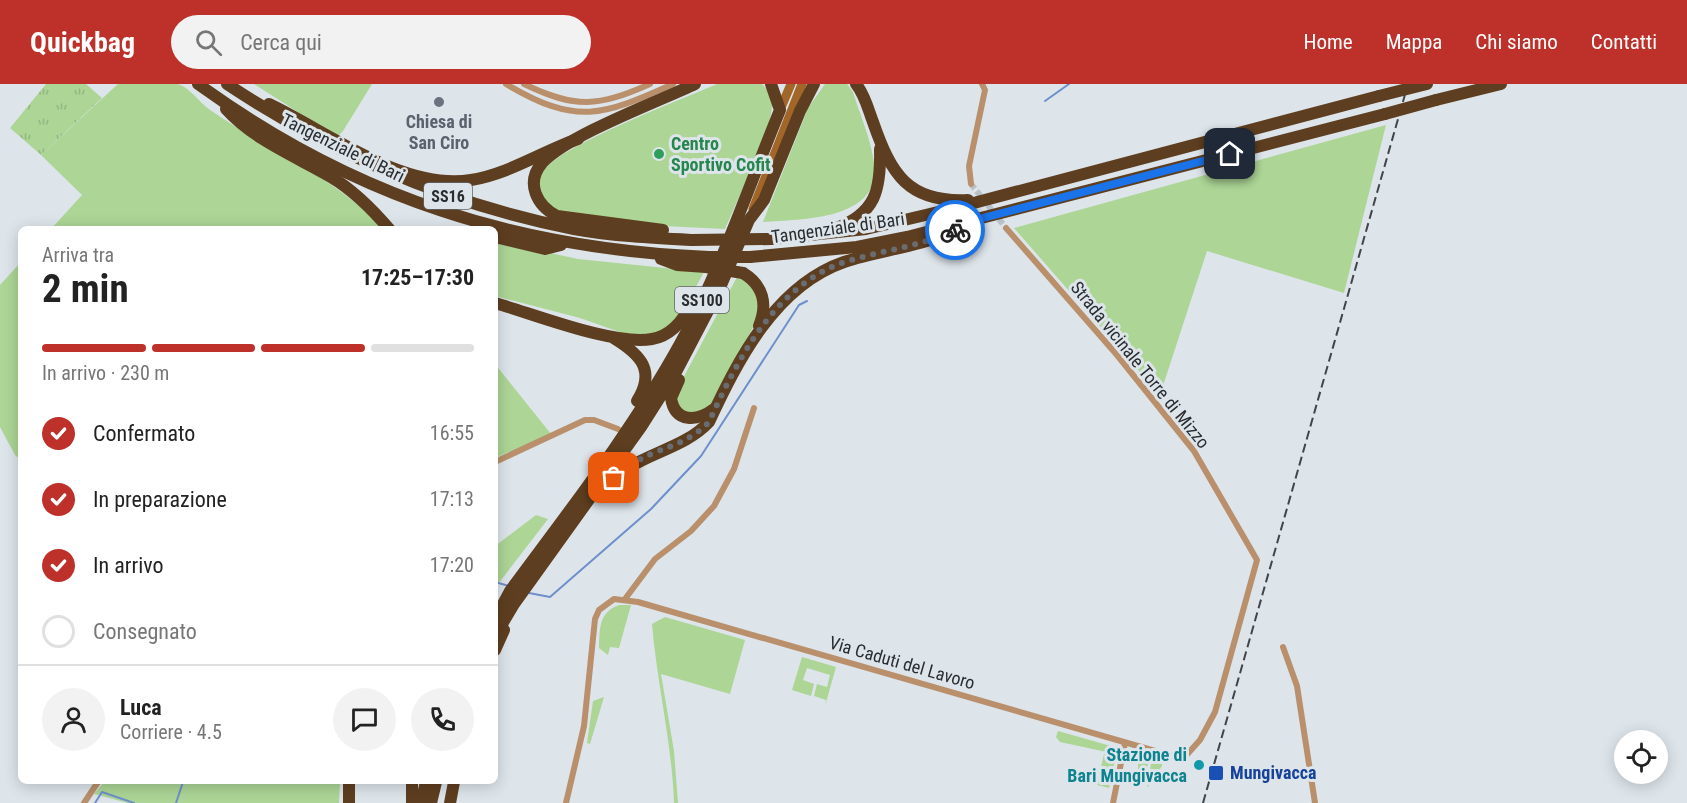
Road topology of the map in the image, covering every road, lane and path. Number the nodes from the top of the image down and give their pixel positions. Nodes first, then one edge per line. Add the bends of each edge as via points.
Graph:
1 (198, 84) edge
2 (227, 84) edge
3 (506, 84) edge
4 (650, 84) edge
5 (673, 84) edge
6 (694, 84) edge
7 (771, 84) edge
8 (791, 84) edge
9 (802, 84) edge
10 (814, 84) edge
11 (856, 84) edge
12 (862, 84) edge
13 (982, 84) edge
14 (1427, 84) edge
15 (1501, 84) edge
16 (529, 85) edge
17 (213, 95) junction
18 (865, 100) junction
19 (780, 110) junction
20 (578, 139) junction
21 (879, 140) junction
22 (971, 184) tunnel mouth
23 (995, 198) junction
24 (979, 219) junction
25 (748, 220) junction
26 (386, 226) edge
27 (488, 226) edge
28 (498, 228) edge
29 (1006, 228) tunnel mouth
30 (818, 235) junction
31 (498, 238) edge
32 (692, 240) junction
33 (566, 244) junction
34 (710, 267) junction
35 (719, 290) junction
36 (498, 304) edge
37 (611, 336) junction
38 (750, 346) junction
39 (715, 408) junction
40 (754, 408) dead end
41 (618, 429) junction
42 (498, 461) edge
43 (595, 474) junction
44 (564, 535) junction
45 (1257, 560) joint
46 (510, 591) junction
47 (625, 599) junction
48 (498, 603) edge
49 (512, 607) junction
50 (498, 613) edge
51 (498, 631) edge
52 (498, 642) edge
53 (1283, 647) dead end
54 (1125, 742) junction
55 (97, 784) edge
56 (349, 784) edge
57 (412, 784) edge
58 (426, 784) edge
59 (436, 784) edge
60 (454, 784) edge
61 (84, 803) edge
62 (349, 803) edge
63 (411, 803) edge
64 (421, 803) edge
65 (431, 803) edge
66 (450, 803) edge
67 (566, 803) edge
68 (1113, 803) edge
69 (1315, 803) edge

1 - 17 highway, Tangenziale di Bari / SS16
2 - 20 highway via 356,150 434,181 492,175
2 - 32 highway, Tangenziale di Bari / SS16 via 327,145 434,192 576,229
3 - 5 street via 554,107 589,113 619,108
4 - 16 street via 616,99 590,103 565,101
6 - 20 highway
7 - 19 highway
8 - 19 main road, SS100
9 - 25 main road, SS100
10 - 25 highway, SS100 via 764,200
11 - 18 highway
12 - 18 main road
13 - 22 street via 985,90 969,166
14 - 23 highway, Tangenziale di Bari / SS16, bridge
15 - 24 highway, Tangenziale di Bari / SS16, bridge
17 - 26 highway via 239,124 333,178
17 - 27 highway, Tangenziale di Bari / SS16 via 290,144 372,185
18 - 21 highway
19 - 34 highway, SS100
20 - 32 highway via 550,156 535,177 536,196 547,211 584,221 663,230
21 - 23 highway via 897,175 918,192 944,200
21 - 30 highway via 881,176 870,206 841,227
23 - 30 highway, Tangenziale di Bari / SS16 via 866,229
24 - 34 highway, Tangenziale di Bari / SS16, bridge via 856,247 750,257
24 - 38 highway via 935,240 825,269 806,280 779,305
25 - 35 highway, SS100
28 - 33 highway, Tangenziale di Bari / SS16
29 - 45 street, Strada vicinale Torre di Mizzo via 1117,355 1194,452
30 - 32 highway, Tangenziale di Bari / SS16, bridge
31 - 33 highway via 545,249
33 - 34 highway, Tangenziale di Bari / SS16
34 - 37 highway via 676,327 654,339
34 - 38 highway, bridge via 743,273 759,287 764,307
34 - 43 highway, SS100 via 680,343
35 - 39 highway via 713,317 671,398 678,413 686,418 704,417
35 - 44 highway, SS100 via 676,372
36 - 37 highway
37 - 41 highway via 639,356 646,377 644,390
38 - 39 highway
39 - 44 highway via 709,422 692,438 650,454 614,478
40 - 47 street via 734,469 714,506 691,531 655,559
41 - 42 street via 585,420
41 - 43 highway
43 - 46 highway, SS100
44 - 49 highway, SS100
45 - 54 street, Via Caduti del Lavoro via 1215,712 1200,740 1183,759
46 - 48 highway, SS100
46 - 50 highway, SS100
47 - 54 street, Via Caduti del Lavoro
47 - 67 street via 606,603 596,619 584,726
49 - 51 highway, SS100
49 - 52 highway, SS100
53 - 69 street via 1297,686
54 - 68 street
55 - 61 street
56 - 62 highway
57 - 63 highway
58 - 64 highway
59 - 65 highway
60 - 66 highway

